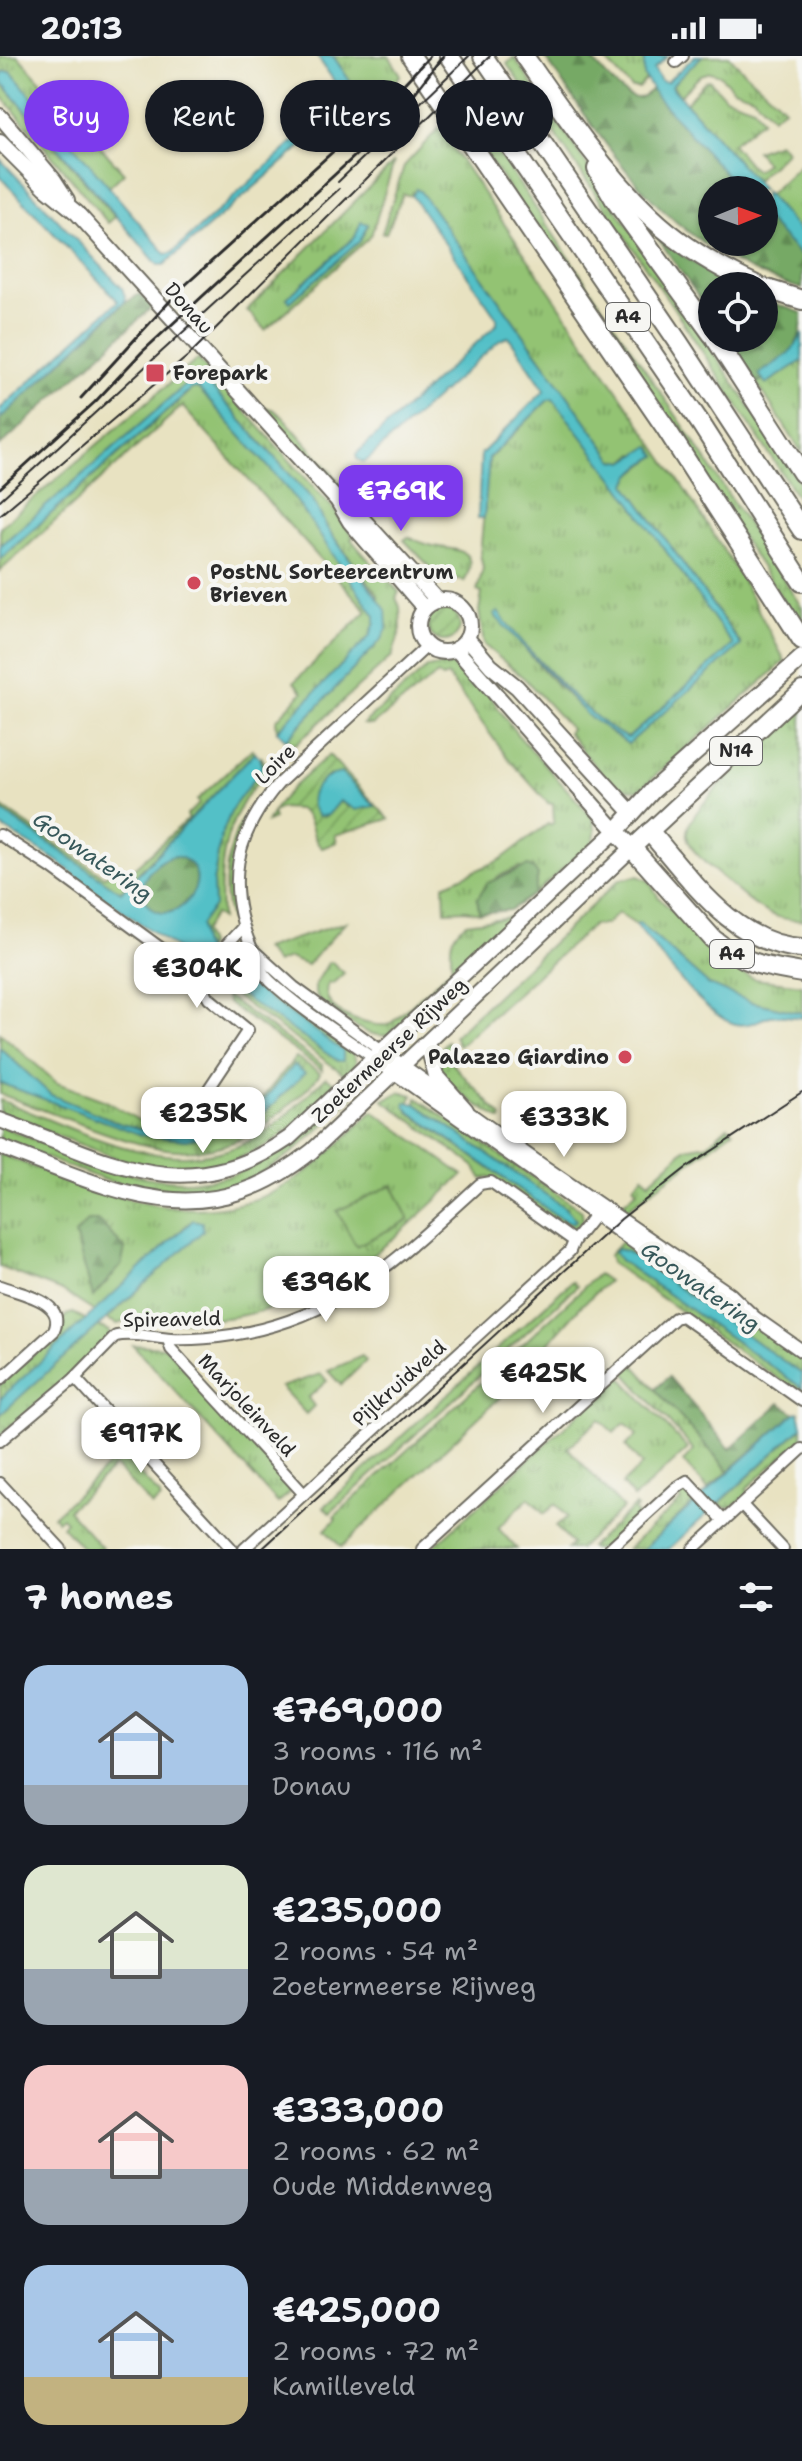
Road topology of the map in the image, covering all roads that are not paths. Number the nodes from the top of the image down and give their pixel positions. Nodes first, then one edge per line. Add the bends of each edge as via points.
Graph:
1 (411, 56) edge
2 (449, 56) edge
3 (483, 56) edge
4 (524, 56) edge
5 (563, 112) junction
6 (0, 116) edge
7 (0, 142) edge
8 (77, 213) junction
9 (729, 272) edge
10 (778, 292) edge
11 (802, 300) edge
12 (698, 314) edge
13 (724, 352) edge
14 (802, 473) edge
15 (802, 530) edge
16 (802, 582) edge
17 (431, 604) junction
18 (467, 638) junction
19 (801, 638) edge
20 (427, 646) junction
21 (456, 649) junction
22 (802, 658) edge
23 (798, 694) edge
24 (632, 813) junction
25 (616, 831) junction
26 (650, 832) junction
27 (0, 835) edge
28 (632, 848) junction
29 (243, 927) junction
30 (802, 948) edge
31 (195, 973) junction
32 (802, 973) edge
33 (427, 1043) junction
34 (378, 1055) junction
35 (398, 1070) junction
36 (466, 1110) junction
37 (192, 1114) dead end
38 (0, 1120) edge
39 (0, 1147) edge
40 (598, 1211) junction
41 (574, 1241) junction
42 (0, 1286) edge
43 (168, 1339) junction
44 (802, 1351) edge
45 (75, 1378) junction
46 (0, 1380) edge
47 (802, 1401) edge
48 (0, 1441) edge
49 (802, 1449) edge
50 (0, 1483) edge
51 (304, 1494) junction
52 (742, 1505) junction
53 (720, 1517) junction
54 (61, 1549) edge
55 (232, 1549) edge
56 (244, 1549) edge
57 (422, 1549) edge
58 (609, 1549) edge
59 (693, 1549) edge
60 (783, 1549) edge

1 - 19 highway, A4 via 665,427
2 - 16 highway, A4 via 701,424
3 - 15 highway, A4
4 - 5 highway
5 - 9 highway via 651,218
5 - 12 highway via 615,200
6 - 8 main road, Donau
7 - 8 main road, Donau
8 - 17 main road, Donau via 337,500 357,513
10 - 11 highway
13 - 14 highway
17 - 18 main road via 455,602 464,609 470,623
17 - 20 main road via 419,617 420,638
18 - 21 main road
18 - 24 main road
20 - 21 main road via 443,652
20 - 29 street, Loire via 261,804 239,855 236,895
21 - 25 main road
22 - 24 main road, N14
23 - 26 main road, N14
24 - 25 main road, N14
24 - 26 main road
25 - 28 main road
25 - 34 main road, Zoetermeerse Rijweg / N14
26 - 28 main road, N14
26 - 30 highway, A4 via 745,931 777,945
27 - 31 street
28 - 32 highway, A4 via 724,948 751,963
28 - 33 main road, Zoetermeerse Rijweg / N14
29 - 31 street
29 - 34 street, Loire via 269,980
31 - 37 street via 209,998 248,1030
33 - 35 main road, Zoetermeerse Rijweg
33 - 36 main road via 436,1076
34 - 35 street
34 - 38 main road, Zoetermeerse Rijweg via 289,1138 258,1158 213,1173 137,1171
35 - 36 street
35 - 39 main road, Zoetermeerse Rijweg via 293,1166 256,1187 201,1201 142,1198
35 - 40 street
36 - 40 street
40 - 41 street, Pijlkruidveld
40 - 44 street via 735,1313 755,1318
41 - 43 street, Spireaveld via 491,1182 480,1184 357,1290 261,1329
41 - 51 street, Pijlkruidveld via 570,1251
42 - 46 street via 47,1304 58,1321 54,1331
43 - 45 street, Spireaveld via 116,1336
43 - 51 street, Marjoleinveld via 171,1349
45 - 48 street, Spireaveld
45 - 55 street
47 - 57 street via 682,1316 671,1320
49 - 52 street
50 - 54 street
51 - 56 street, Pijlkruidveld
52 - 53 street
52 - 60 street
53 - 58 street via 687,1481
53 - 59 street

